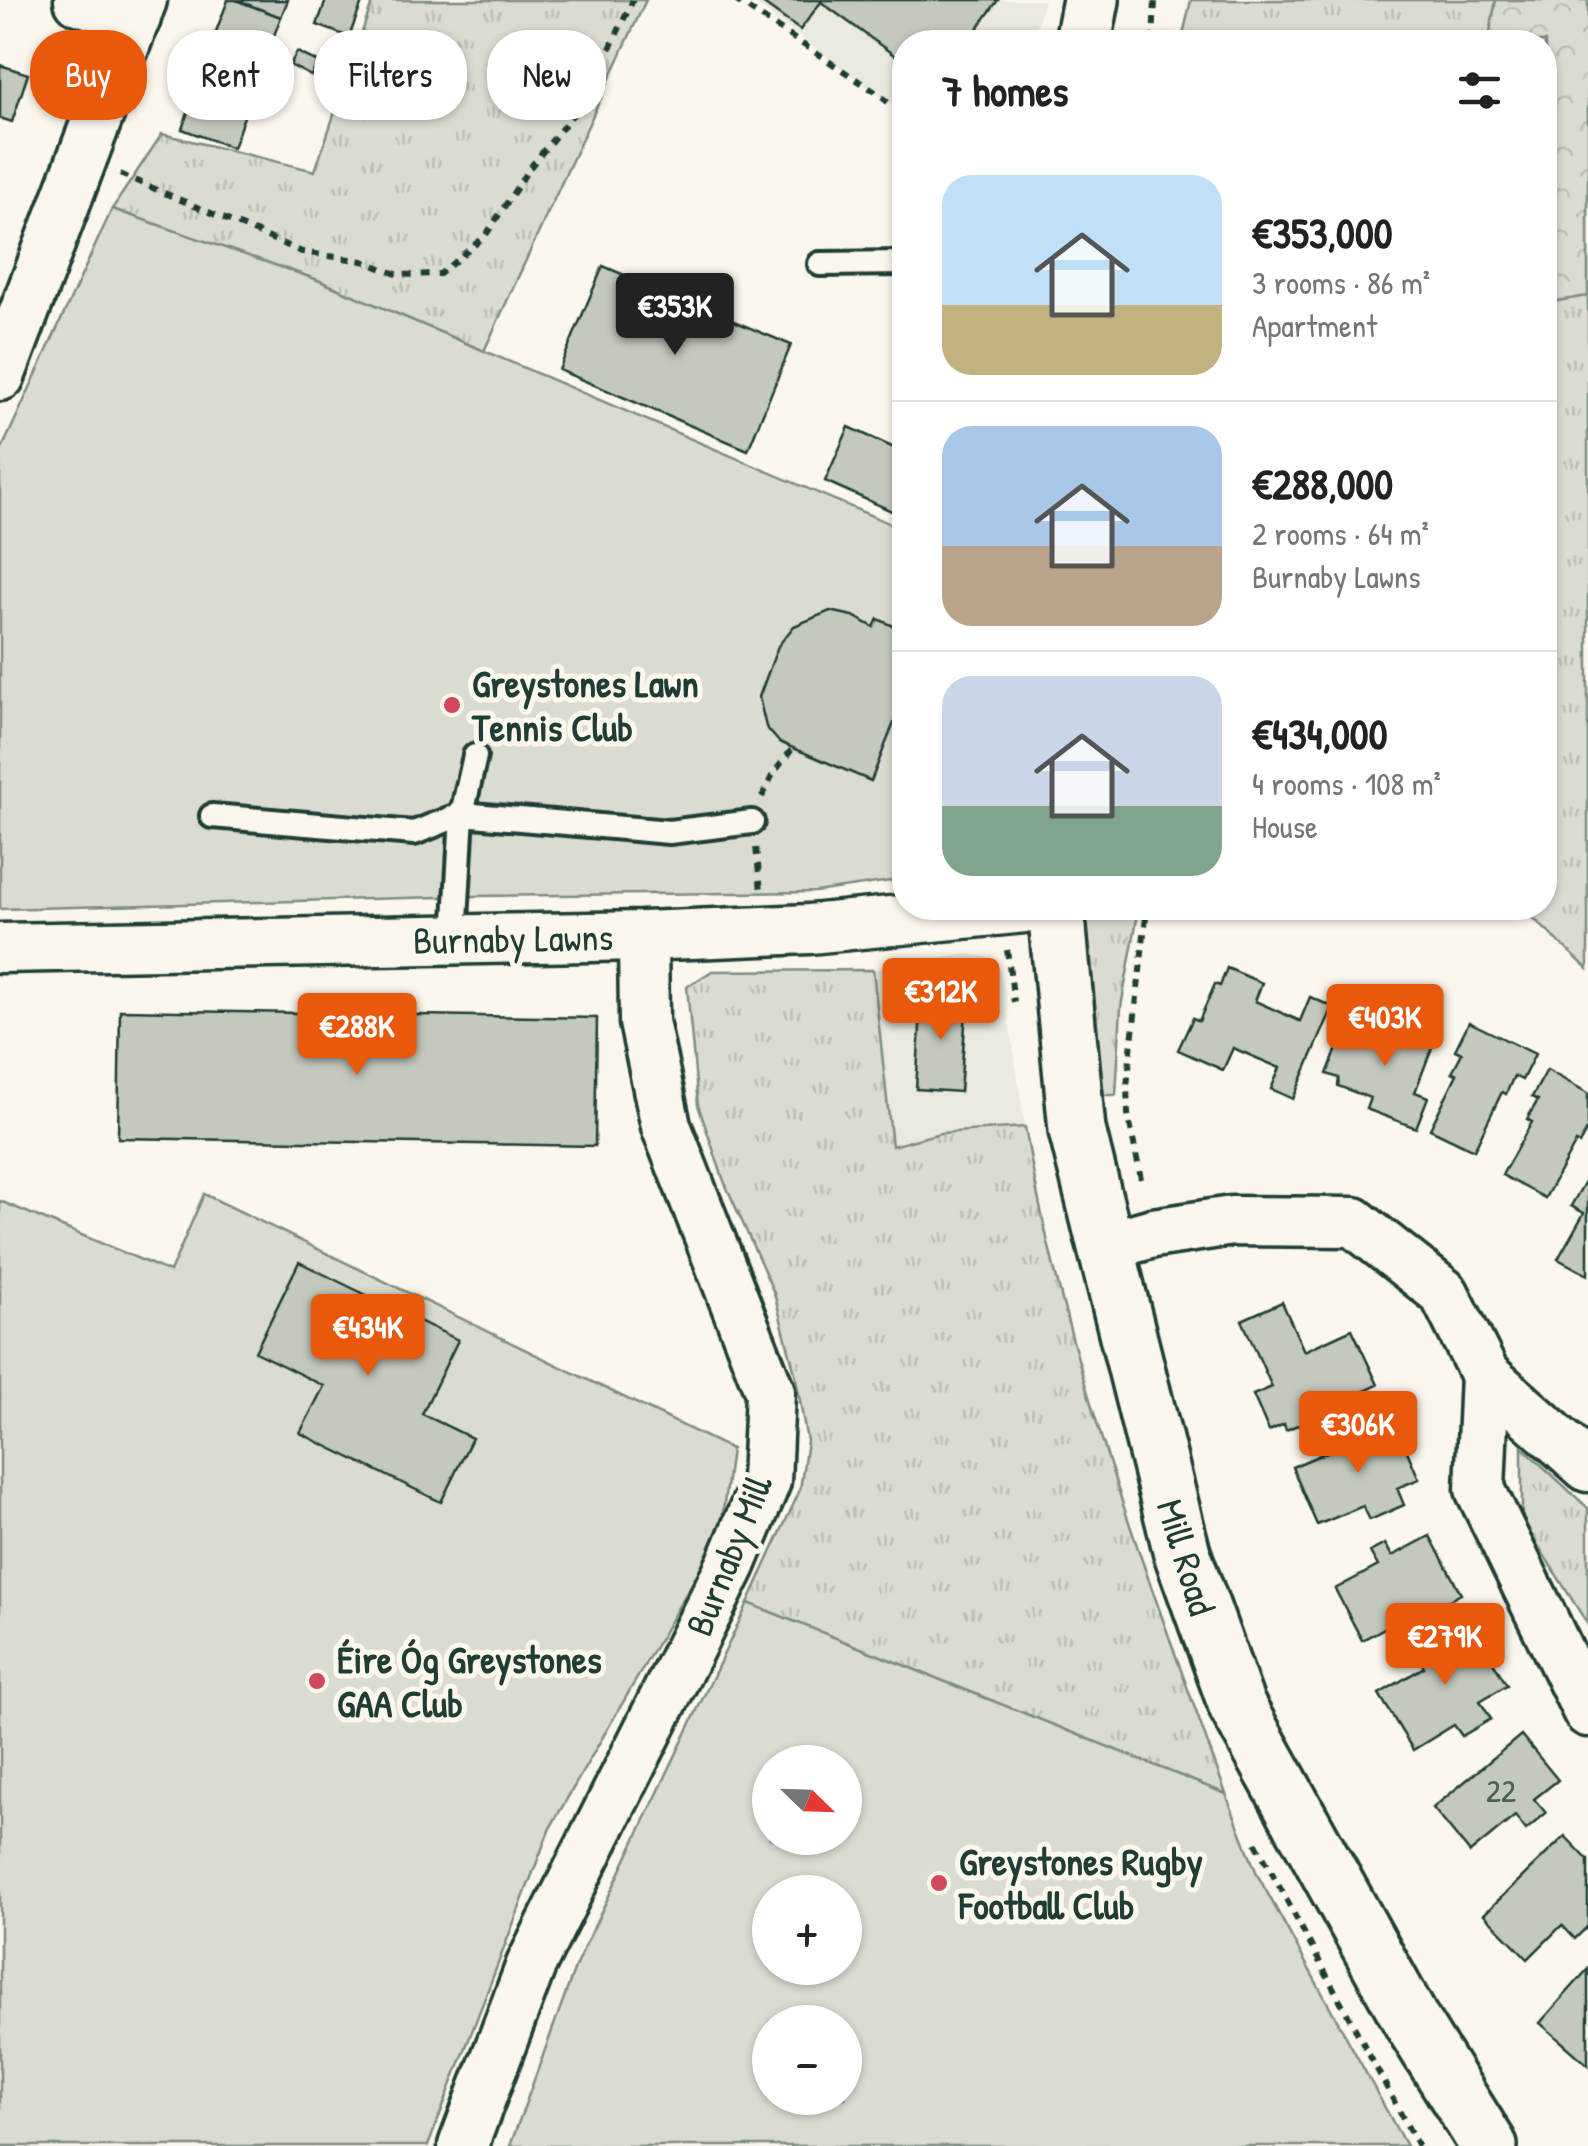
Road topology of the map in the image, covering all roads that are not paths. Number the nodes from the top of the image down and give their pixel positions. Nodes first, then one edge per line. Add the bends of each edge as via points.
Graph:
1 (79, 0) edge
2 (1091, 0) edge
3 (139, 9) edge
4 (1085, 30) edge
5 (820, 264) dead end
6 (892, 264) edge
7 (0, 376) edge
8 (475, 756) dead end
9 (462, 814) junction
10 (212, 816) dead end
11 (752, 822) dead end
12 (902, 920) edge
13 (1057, 920) edge
14 (643, 936) junction
15 (456, 938) junction
16 (0, 948) edge
17 (1128, 1240) junction
18 (1484, 1375) junction
19 (1588, 1467) edge
20 (1588, 1712) edge
21 (1477, 2142) edge
22 (463, 2146) edge

1 - 3 street
2 - 4 main road
3 - 7 street
5 - 6 lane
8 - 9 lane
9 - 10 lane via 414,833
9 - 11 lane via 669,832
9 - 15 lane
12 - 14 street, Burnaby Lawns
13 - 17 main road, Mill Road via 1077,1130
14 - 15 street, Burnaby Lawns
14 - 22 street, Burnaby Mill via 644,1022 666,1126 770,1392 766,1481 732,1565 531,1965
15 - 16 street, Burnaby Lawns
17 - 18 street via 1232,1221 1354,1222 1444,1293
17 - 21 main road, Mill Road via 1182,1553 1236,1706
18 - 19 street
18 - 20 street via 1480,1490

